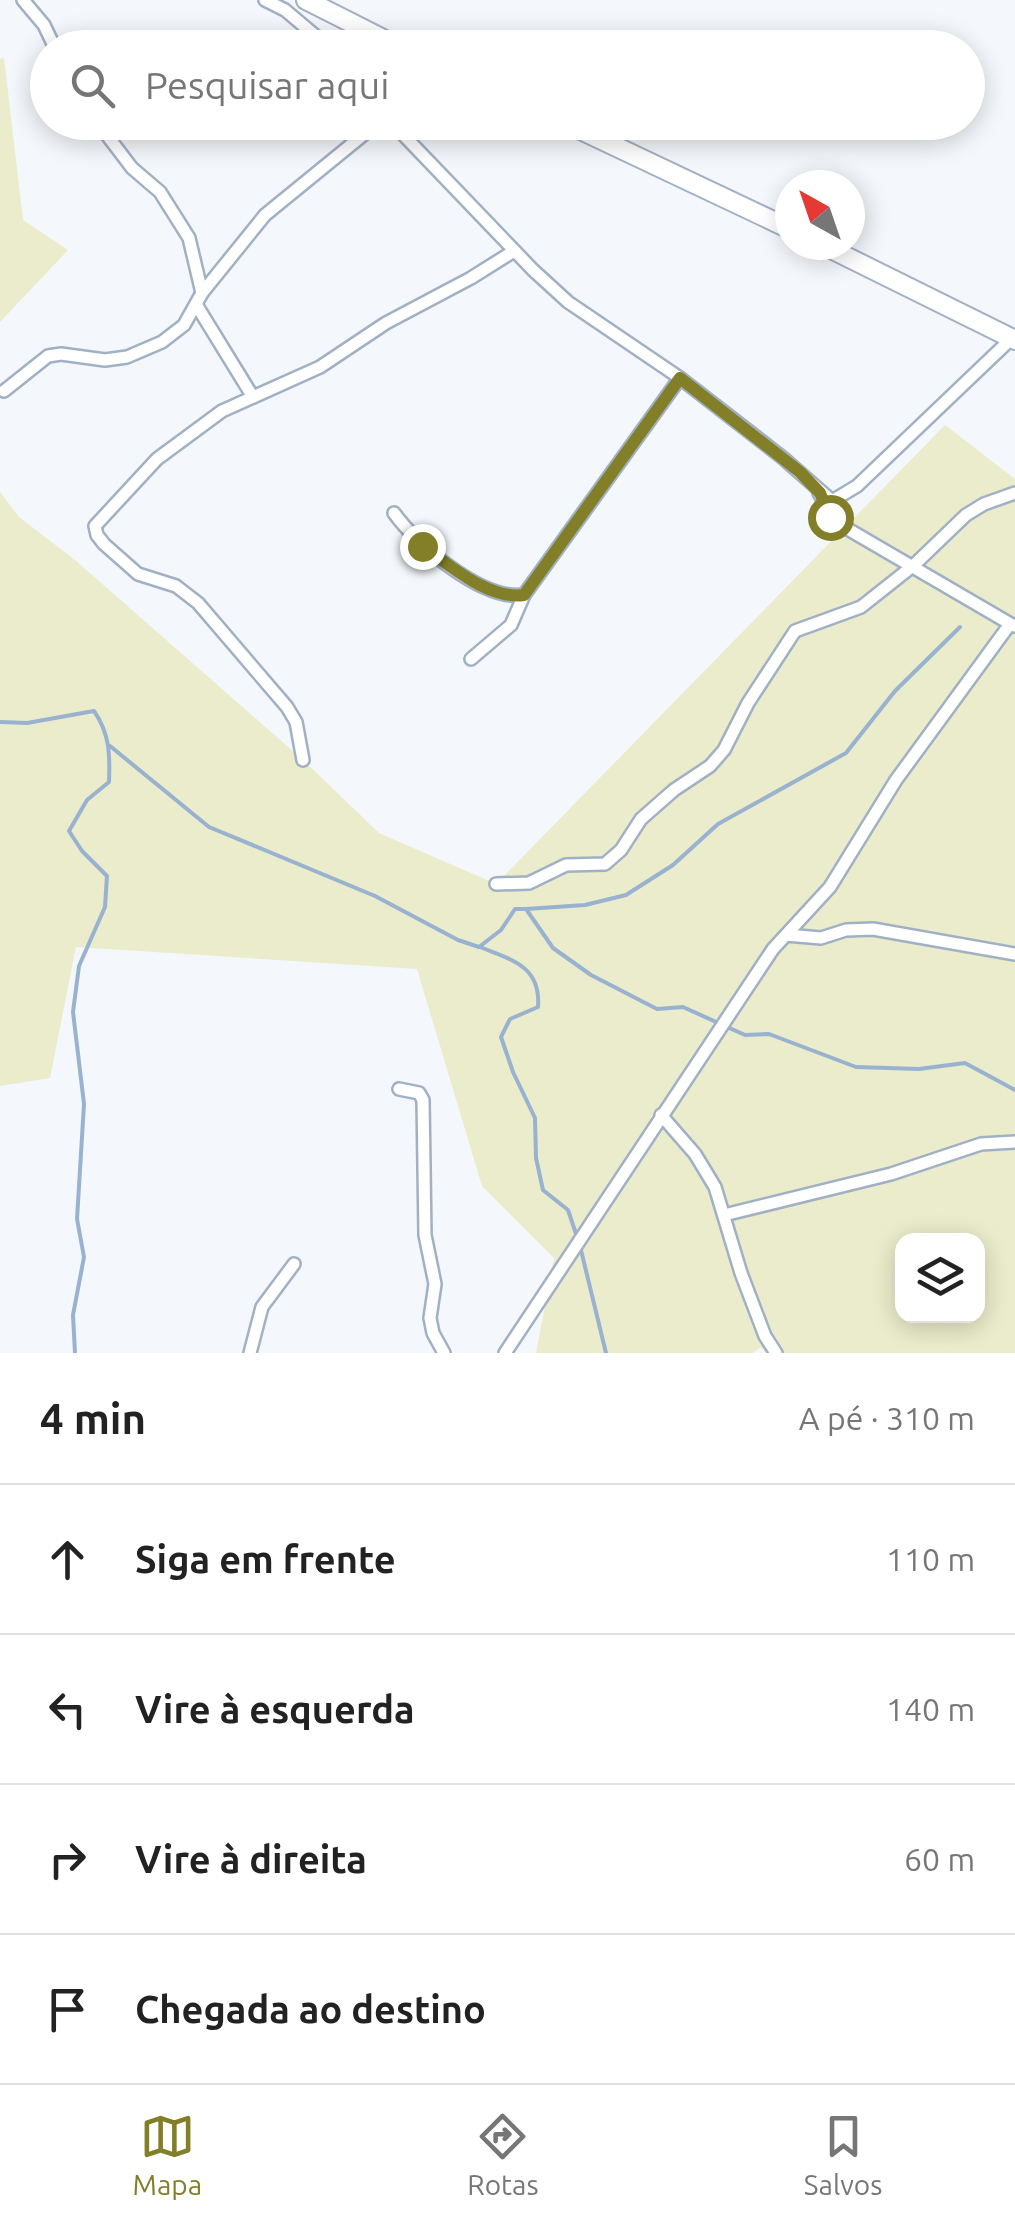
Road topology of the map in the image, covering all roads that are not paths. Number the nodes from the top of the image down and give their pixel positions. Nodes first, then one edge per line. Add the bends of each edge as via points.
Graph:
1 (23, 0) edge
2 (265, 0) edge
3 (306, 0) edge
4 (46, 30) edge
5 (309, 30) edge
6 (366, 30) edge
7 (111, 140) edge
8 (356, 140) edge
9 (408, 140) edge
10 (602, 140) edge
11 (775, 223) edge
12 (514, 251) junction
13 (851, 260) edge
14 (202, 293) junction
15 (196, 306) junction
16 (1011, 345) edge
17 (680, 378) junction
18 (4, 391) dead end
19 (252, 396) junction
20 (820, 493) junction
21 (1015, 493) edge
22 (394, 513) dead end
23 (914, 565) junction
24 (524, 595) junction
25 (1013, 625) edge
26 (472, 659) dead end
27 (303, 760) dead end
28 (496, 884) dead end
29 (786, 935) junction
30 (1015, 954) edge
31 (399, 1088) dead end
32 (661, 1115) junction
33 (1015, 1142) edge
34 (724, 1215) junction
35 (294, 1264) dead end
36 (250, 1353) edge
37 (444, 1353) edge
38 (505, 1353) edge
39 (776, 1353) edge

1 - 4 street
2 - 5 street
3 - 6 main road
7 - 14 street via 160,192 190,238
8 - 14 street via 265,215
9 - 12 street
10 - 11 main road
12 - 17 street via 568,302
12 - 19 street via 320,367
13 - 16 main road
14 - 15 street
15 - 18 street via 162,342 105,360 48,356
15 - 19 street
16 - 20 street via 844,496 832,501
17 - 20 street
17 - 24 street
19 - 27 street via 158,459 95,526 96,535 138,574 176,586 198,603 287,708
20 - 23 street via 834,521
21 - 23 street via 966,515
22 - 24 street via 422,546 470,579
23 - 25 street
23 - 28 street via 861,607 795,631 724,750 641,819 605,864 566,865 529,883
24 - 26 street via 512,625
25 - 29 street via 896,780 830,887
29 - 30 street via 821,938 873,929
29 - 32 street
31 - 37 street via 423,1100 425,1235 435,1284 430,1318
32 - 34 street via 695,1154
32 - 38 street
33 - 34 street via 981,1144
34 - 39 street
35 - 36 street via 262,1306

